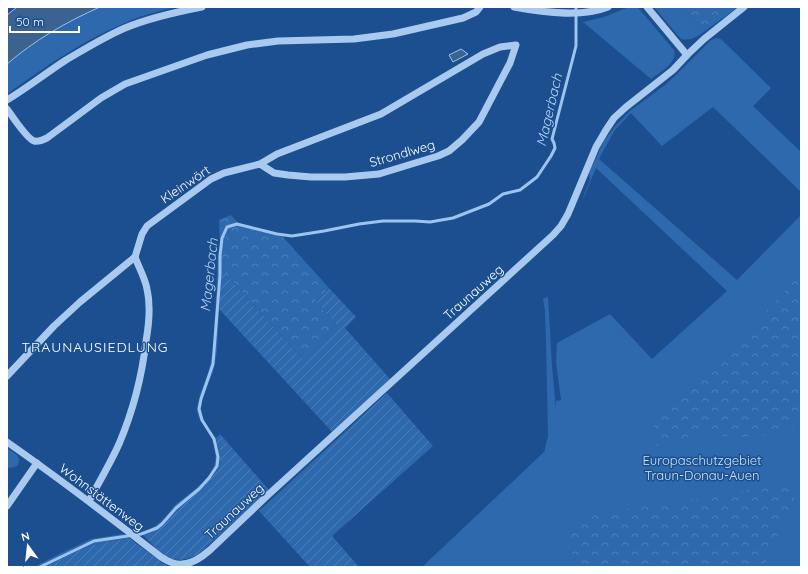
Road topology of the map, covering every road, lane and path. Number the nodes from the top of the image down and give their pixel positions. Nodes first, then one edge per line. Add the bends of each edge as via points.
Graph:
1 (202, 7) edge
2 (480, 7) edge
3 (514, 7) edge
4 (608, 7) edge
5 (647, 7) edge
6 (744, 7) edge
7 (516, 45) joint
8 (687, 55) junction
9 (7, 100) edge
10 (7, 109) edge
11 (260, 164) junction
12 (135, 258) junction
13 (7, 376) edge
14 (7, 442) edge
15 (37, 463) junction
16 (89, 501) junction
17 (7, 506) edge
18 (184, 566) edge

1 - 9 street via 146,20 107,36
2 - 10 street via 476,12 463,18 393,34 354,39 278,41 247,45 207,55 125,84 40,141 29,138
3 - 4 street via 538,11 585,12
5 - 8 street
6 - 8 street, Traunauweg
7 - 11 street, Kleinwört via 500,47 483,54 381,114 276,154
7 - 11 street, Strondlweg via 510,63 479,122 462,140 438,156 379,174 345,177 274,173
8 - 18 street, Traunauweg via 673,70 614,118 596,148 568,214 553,235 210,550
11 - 12 street, Kleinwört via 211,179 147,226
12 - 13 street via 80,302
12 - 16 street via 149,295 148,330 142,365 121,438
14 - 15 street, Wohnstättenweg
15 - 16 street, Wohnstättenweg
15 - 17 street
16 - 18 street, Wohnstättenweg via 161,557

